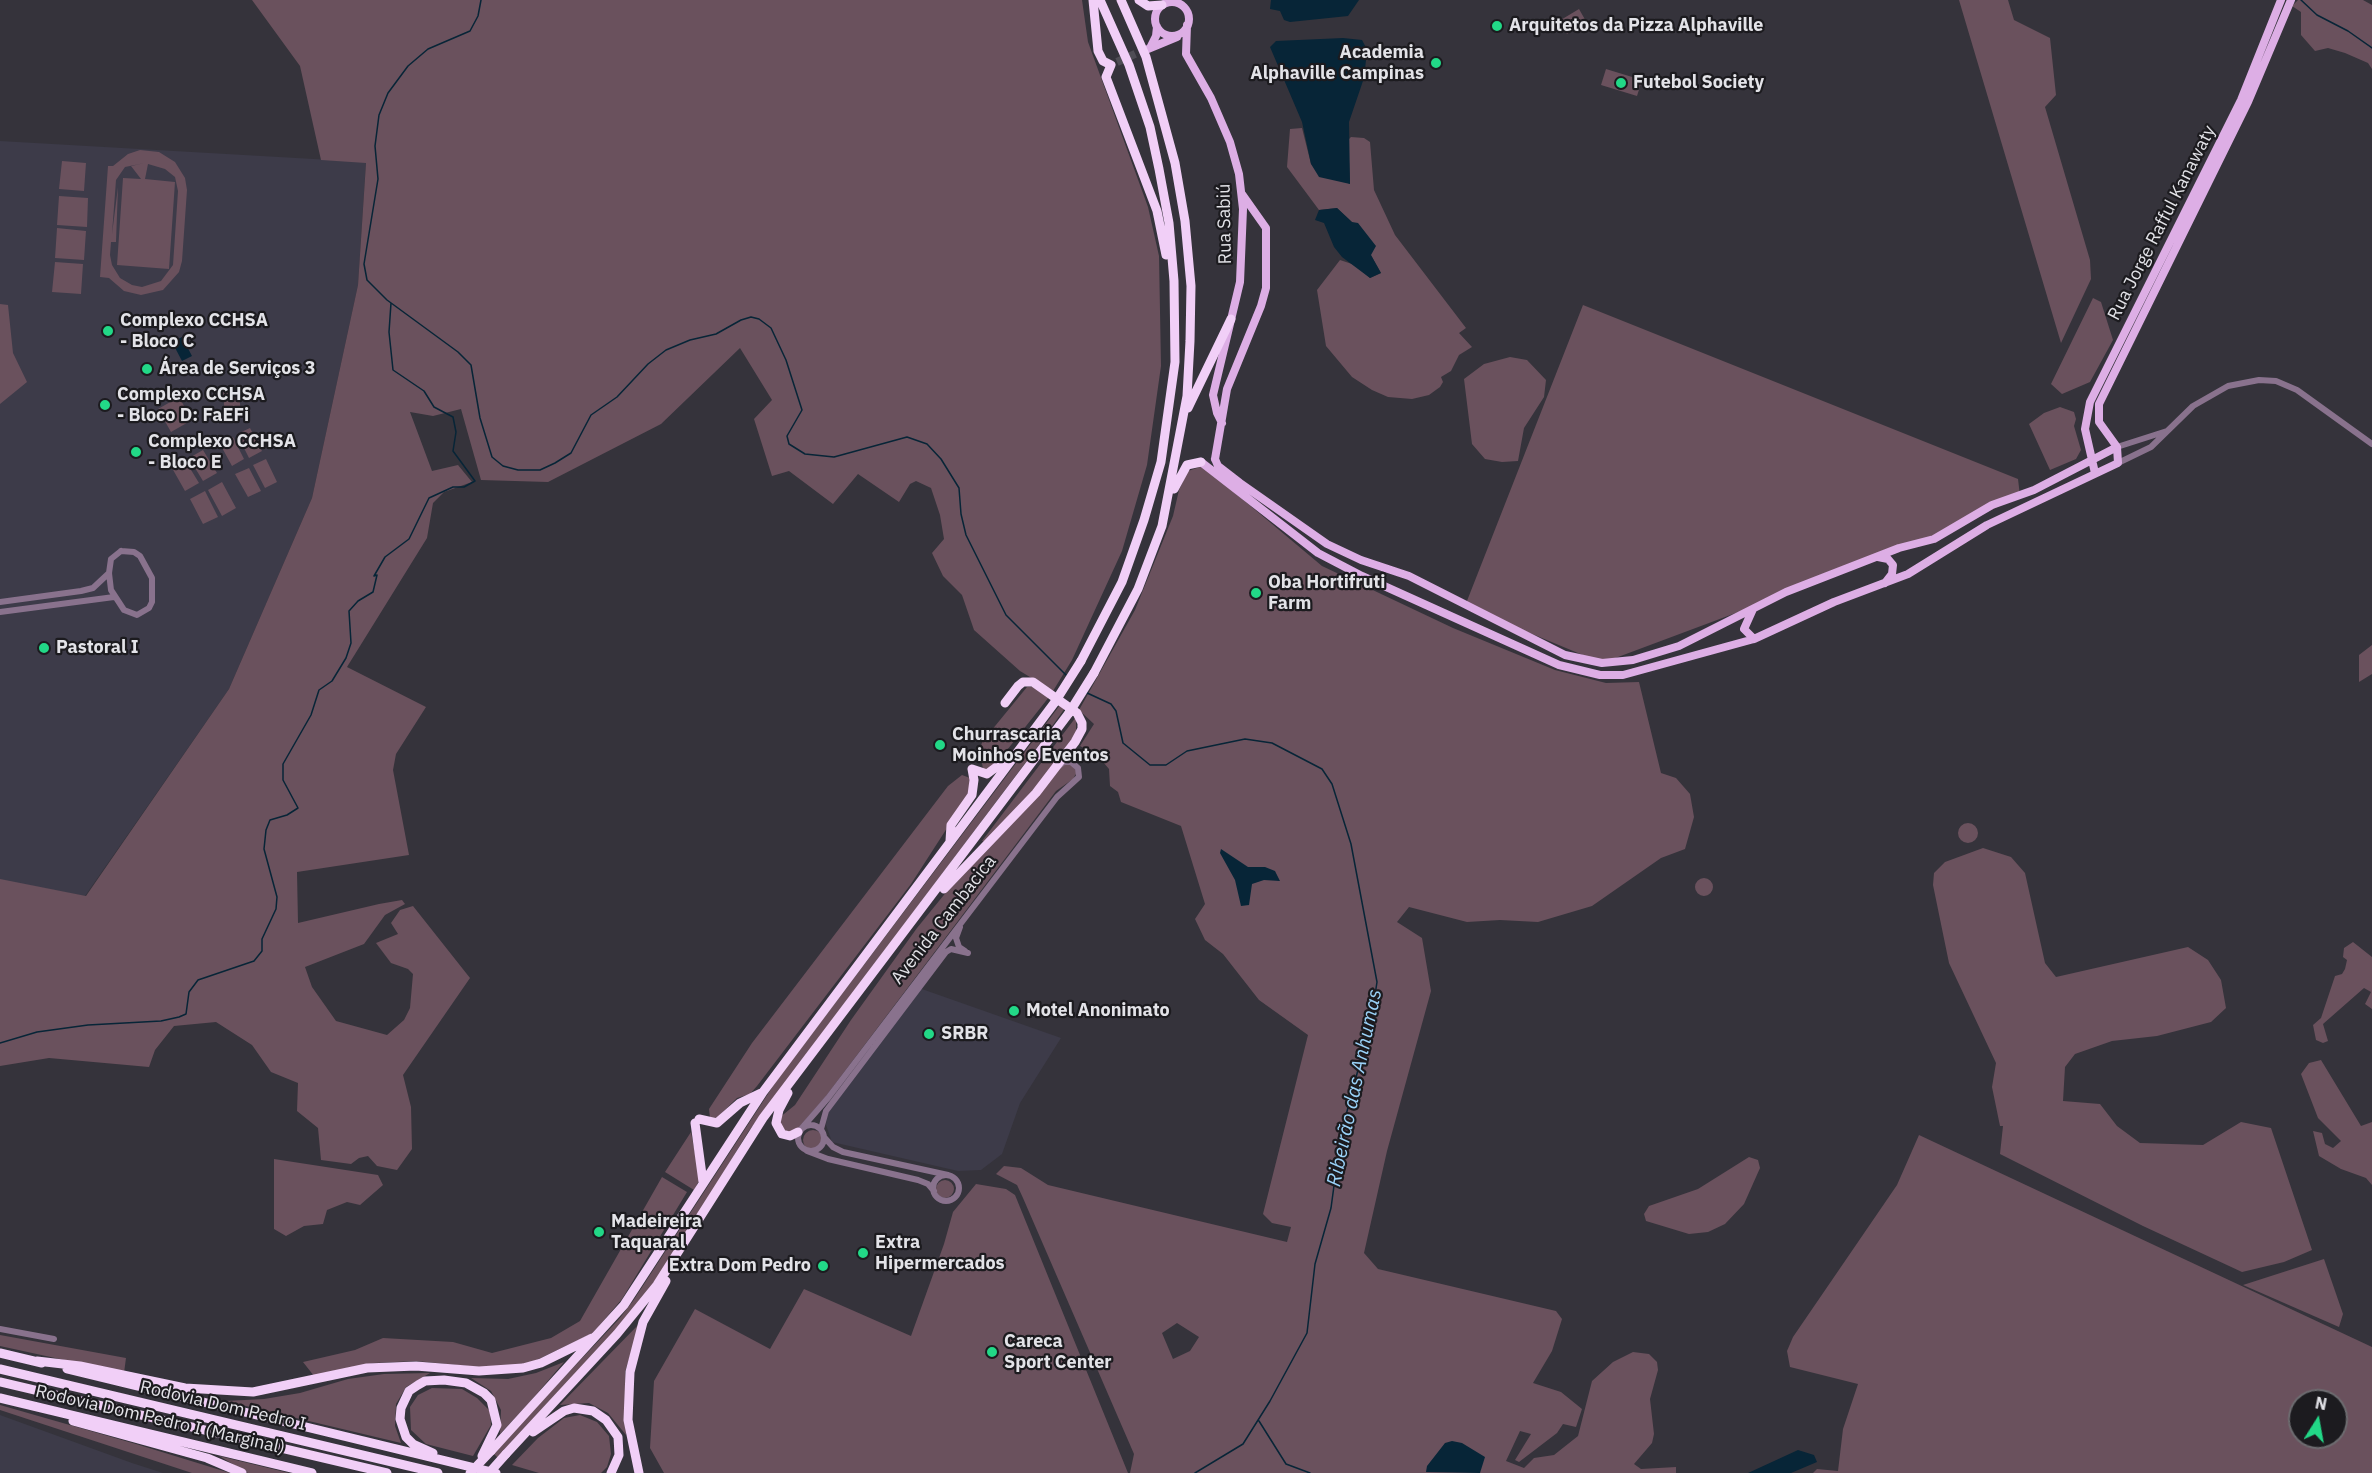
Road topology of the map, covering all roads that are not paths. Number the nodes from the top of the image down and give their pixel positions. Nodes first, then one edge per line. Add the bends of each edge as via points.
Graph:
1 (1093, 0) edge
2 (1100, 0) edge
3 (1121, 0) edge
4 (1139, 0) edge
5 (2281, 0) edge
6 (2291, 0) edge
7 (1178, 2) edge
8 (1164, 3) edge
9 (1188, 26) junction
10 (1157, 27) junction
11 (1179, 34) junction
12 (1241, 193) junction
13 (1232, 319) junction
14 (1175, 329) junction
15 (2108, 362) junction
16 (2117, 366) junction
17 (1222, 423) junction
18 (1182, 425) junction
19 (2170, 430) junction
20 (2372, 444) edge
21 (2117, 447) junction
22 (1215, 459) junction
23 (1201, 462) junction
24 (2091, 462) junction
25 (2118, 463) junction
26 (2095, 474) junction
27 (1168, 505) junction
28 (1307, 546) junction
29 (1342, 552) junction
30 (1875, 557) junction
31 (109, 573) junction
32 (1884, 584) junction
33 (114, 597) junction
34 (0, 602) edge
35 (1753, 607) junction
36 (0, 612) edge
37 (1754, 639) junction
38 (1005, 703) dead end
39 (1010, 761) junction
40 (1043, 785) junction
41 (950, 841) junction
42 (970, 911) junction
43 (901, 939) junction
44 (850, 1005) junction
45 (763, 1092) junction
46 (821, 1129) junction
47 (799, 1130) junction
48 (824, 1137) junction
49 (807, 1151) junction
50 (948, 1175) junction
51 (703, 1182) junction
52 (934, 1191) junction
53 (694, 1230) junction
54 (0, 1329) edge
55 (600, 1334) junction
56 (54, 1339) dead end
57 (0, 1353) edge
58 (37, 1361) junction
59 (0, 1369) edge
60 (0, 1382) edge
61 (0, 1399) edge
62 (506, 1454) junction
63 (452, 1462) junction
64 (473, 1469) edge
65 (242, 1473) edge
66 (312, 1473) edge
67 (387, 1473) edge
68 (438, 1473) edge
69 (489, 1473) edge
70 (496, 1473) edge
71 (611, 1473) edge
72 (639, 1473) edge

1 - 14 highway via 1098,51 1103,61 1114,63 1107,72 1108,84 1162,227
2 - 14 highway via 1129,65 1157,158 1169,223
3 - 18 highway via 1146,57 1175,163 1185,221 1191,286 1187,396
4 - 8 highway via 1148,6
5 - 15 main road, Rua Jorge Rafful Kanawaty via 2241,100
6 - 16 main road, Rua Jorge Rafful Kanawaty via 2248,102
7 - 8 main road
7 - 9 main road via 1188,13
8 - 10 main road via 1155,17
9 - 11 main road
9 - 12 main road, Rua Sabiú via 1186,54 1225,126
10 - 11 main road via 1169,36
10 - 11 main road via 1149,48
12 - 13 main road, Rua Sabiú via 1242,263
12 - 17 main road via 1266,228 1266,288 1227,389
13 - 17 main road, Rua Sabiú via 1214,395
13 - 18 highway
14 - 39 highway, bridge via 1172,396 1158,471 1122,582 1081,661
15 - 16 main road
15 - 24 main road, Rua Jorge Rafful Kanawaty via 2085,418
16 - 21 main road, Rua Jorge Rafful Kanawaty via 2098,414 2099,422
17 - 22 main road
18 - 27 highway
19 - 20 street via 2188,410 2228,386 2276,381 2297,390
19 - 21 street
19 - 25 street via 2151,447
21 - 24 main road
21 - 25 main road
22 - 23 main road
22 - 29 main road via 1218,466 1276,510
23 - 27 highway via 1187,465
23 - 28 main road
24 - 26 main road, Rua Jorge Rafful Kanawaty
24 - 30 main road via 1992,505 1934,539
25 - 26 main road
26 - 32 main road via 1987,525 1908,574
27 - 43 highway, bridge via 1138,589 1094,673 1069,713
28 - 29 main road via 1315,542
28 - 37 main road via 1371,580 1559,665 1581,671 1623,675
29 - 35 main road via 1409,576 1565,655 1602,663 1665,652
30 - 32 main road via 1888,559 1893,565
30 - 35 main road
31 - 33 street
31 - 33 street via 111,559 128,550 140,556 152,578 152,602 144,613 130,614
31 - 34 street via 85,590
32 - 37 main road
33 - 36 street
35 - 37 main road via 1744,629
38 - 40 highway via 1023,682 1033,682 1080,718 1080,735
39 - 41 highway
39 - 41 highway via 987,774 972,769 972,795 951,825
40 - 42 street, Avenida Cambacica via 1064,762 1078,768 1079,777 1057,797
40 - 43 highway
41 - 45 highway
42 - 46 street, Avenida Cambacica via 956,938 959,947 968,953 951,949 946,952 826,1111
42 - 47 street, Avenida Cambacica via 828,1098
43 - 44 highway
44 - 47 highway via 779,1110 776,1124 782,1134 790,1136
44 - 53 highway via 763,1118
45 - 51 highway
45 - 51 highway via 740,1103 717,1123 697,1121
46 - 47 street via 809,1124
46 - 48 street
47 - 49 street via 799,1146
48 - 49 street via 819,1149
48 - 50 street via 843,1152
49 - 52 street via 923,1182
50 - 52 street via 935,1181
50 - 52 street via 959,1184 956,1197 941,1200
51 - 55 highway via 637,1287
53 - 62 highway via 669,1269 617,1334
53 - 72 highway via 648,1313 634,1353 627,1402
54 - 56 street
55 - 58 highway via 523,1368 367,1368 253,1392 185,1388
55 - 64 highway, bridge
57 - 58 highway, Rodovia Dom Pedro I (Marginal)
58 - 63 highway, Rodovia Dom Pedro I (Marginal)
59 - 68 highway, Rodovia Dom Pedro I
60 - 67 highway, Rodovia Dom Pedro I
61 - 65 highway via 207,1458
61 - 66 highway, Rodovia Dom Pedro I (Marginal)
62 - 69 highway, bridge
62 - 71 highway via 556,1414 584,1409 606,1420 618,1437 619,1455
63 - 64 highway via 413,1444 402,1427 404,1399 425,1381 466,1383 491,1400 497,1425
63 - 70 highway, Rodovia Dom Pedro I (Marginal)

